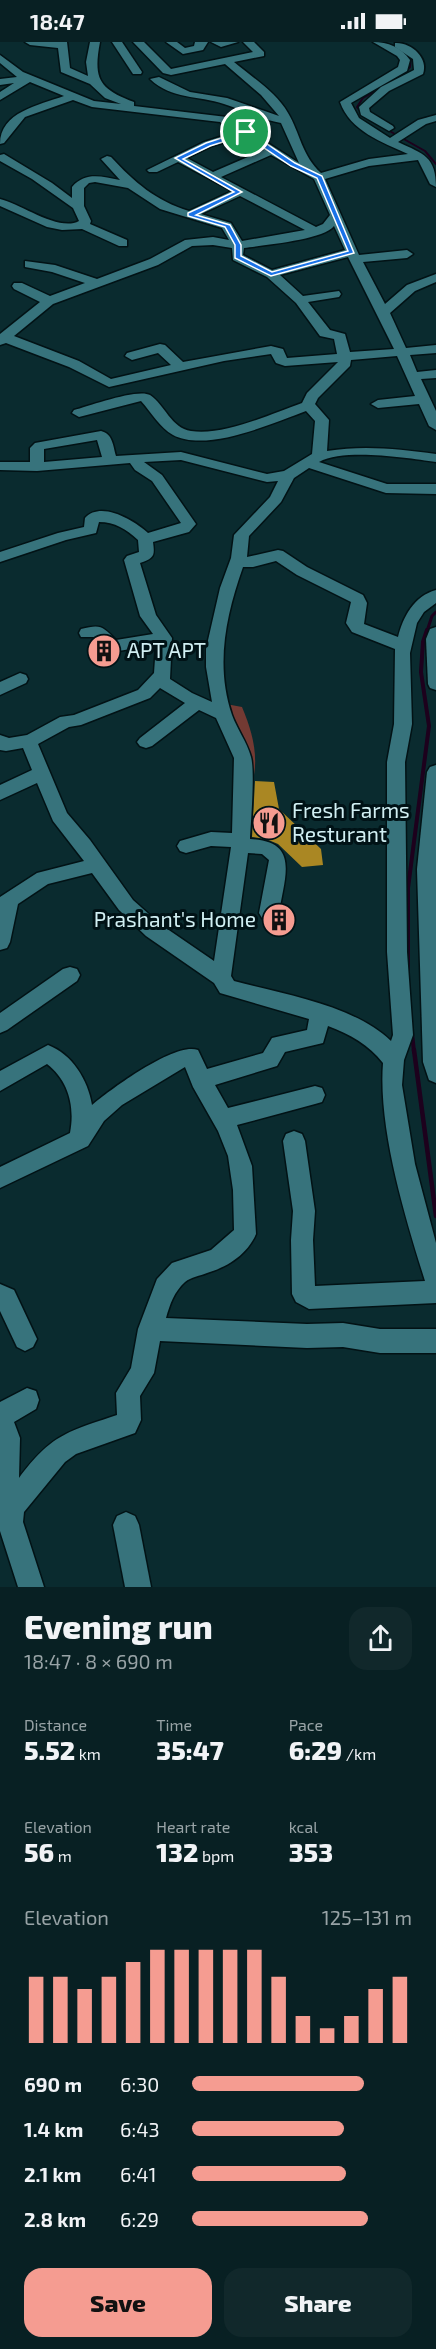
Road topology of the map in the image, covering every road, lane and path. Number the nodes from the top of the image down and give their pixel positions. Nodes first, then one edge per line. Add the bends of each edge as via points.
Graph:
1 (30, 42) edge
2 (94, 42) edge
3 (117, 42) edge
4 (138, 42) edge
5 (171, 42) edge
6 (203, 42) edge
7 (216, 42) edge
8 (233, 42) edge
9 (248, 42) edge
10 (378, 42) edge
11 (393, 42) edge
12 (62, 44) edge
13 (0, 58) edge
14 (228, 62) junction
15 (137, 72) dead end
16 (29, 78) junction
17 (155, 79) dead end
18 (0, 82) edge
19 (94, 82) junction
20 (0, 97) edge
21 (72, 97) junction
22 (141, 112) junction
23 (436, 118) edge
24 (287, 120) junction
25 (246, 132) junction
26 (398, 138) junction
27 (0, 141) edge
28 (272, 151) junction
29 (1, 154) edge
30 (421, 157) junction
31 (436, 157) edge
32 (178, 158) junction
33 (95, 168) dead end
34 (153, 170) dead end
35 (213, 176) junction
36 (319, 177) junction
37 (436, 184) edge
38 (131, 185) junction
39 (239, 192) junction
40 (0, 202) edge
41 (78, 206) junction
42 (190, 215) junction
43 (335, 216) junction
44 (83, 225) junction
45 (317, 232) junction
46 (123, 243) dead end
47 (238, 245) junction
48 (353, 256) junction
49 (412, 263) junction
50 (29, 264) dead end
51 (271, 274) junction
52 (436, 278) edge
53 (97, 283) junction
54 (18, 286) dead end
55 (335, 294) dead end
56 (300, 300) junction
57 (49, 301) junction
58 (383, 312) junction
59 (3, 340) edge
60 (436, 349) edge
61 (402, 352) junction
62 (132, 356) dead end
63 (344, 356) junction
64 (180, 367) junction
65 (436, 374) edge
66 (413, 376) junction
67 (428, 400) edge
68 (378, 404) dead end
69 (309, 405) junction
70 (79, 413) dead end
71 (436, 426) edge
72 (436, 458) edge
73 (314, 459) junction
74 (135, 460) junction
75 (110, 462) junction
76 (0, 466) edge
77 (37, 467) junction
78 (288, 475) junction
79 (436, 489) edge
80 (145, 538) junction
81 (0, 557) edge
82 (237, 562) junction
83 (436, 595) edge
84 (87, 633) dead end
85 (436, 633) edge
86 (164, 638) junction
87 (404, 646) junction
88 (162, 675) junction
89 (20, 679) dead end
90 (436, 684) edge
91 (0, 689) edge
92 (198, 702) junction
93 (223, 714) junction
94 (31, 740) junction
95 (0, 741) edge
96 (146, 742) dead end
97 (436, 772) edge
98 (42, 773) junction
99 (0, 793) edge
100 (433, 823) edge
101 (241, 844) junction
102 (186, 846) dead end
103 (95, 863) junction
104 (431, 869) edge
105 (4, 904) edge
106 (269, 913) dead end
107 (0, 942) edge
108 (70, 975) dead end
109 (221, 977) junction
110 (320, 1015) junction
111 (1, 1022) edge
112 (394, 1060) junction
113 (436, 1074) edge
114 (200, 1080) junction
115 (0, 1082) edge
116 (315, 1095) dead end
117 (222, 1119) junction
118 (80, 1139) junction
119 (294, 1141) dead end
120 (0, 1178) edge
121 (436, 1281) edge
122 (436, 1292) edge
123 (0, 1295) edge
124 (150, 1329) junction
125 (25, 1339) dead end
126 (436, 1341) edge
127 (27, 1400) dead end
128 (0, 1417) edge
129 (10, 1522) junction
130 (126, 1525) dead end
131 (31, 1587) edge
132 (138, 1587) edge

1 - 12 street
2 - 19 street
3 - 15 street
4 - 14 street via 168,72
5 - 6 street via 183,51 199,48
7 - 8 street
9 - 14 street via 260,54
10 - 26 street via 401,54 405,60 403,69 345,102 346,112 353,120
11 - 26 street via 414,55 421,67 419,72 385,89 364,106 365,113
12 - 19 street via 65,70
13 - 16 street
14 - 24 street via 265,93
16 - 18 street
16 - 20 street
16 - 21 street
17 - 24 street via 187,95 223,100
19 - 22 street via 109,96
21 - 22 street
21 - 27 street via 21,115
22 - 25 street via 217,118
23 - 26 street
24 - 36 street via 306,165
25 - 28 street
25 - 32 street
26 - 30 street
26 - 31 street via 427,149
28 - 35 street
28 - 36 street
29 - 41 street via 58,192 65,201
30 - 36 street via 358,163
30 - 37 street
32 - 34 street
32 - 35 street
33 - 38 street via 109,162
35 - 39 street
36 - 43 street
38 - 41 street via 86,180 78,187
38 - 42 street via 164,207
39 - 42 street
39 - 45 street
40 - 44 street via 48,222 71,228
41 - 44 street
42 - 47 street via 227,226
43 - 45 street
43 - 48 street
44 - 46 street
45 - 47 street
47 - 51 street via 237,257
47 - 53 street via 189,243 154,262
48 - 49 street
48 - 51 street
48 - 58 street
49 - 52 street
49 - 58 street via 401,295
50 - 53 street
51 - 56 street
53 - 57 street
54 - 57 street
55 - 56 street
56 - 63 street via 325,333 340,337
57 - 59 street
58 - 61 street
59 - 64 street via 74,364 109,382
60 - 61 street
61 - 63 street
61 - 66 street
62 - 64 street via 160,348
63 - 64 street via 285,362 278,352 271,350
63 - 69 street via 345,363 312,396
65 - 66 street
66 - 67 street
67 - 68 street
67 - 71 street
69 - 70 street via 219,434 197,437 178,432 145,398
69 - 73 street via 321,420 322,443
72 - 73 street via 355,452
73 - 78 street
73 - 79 street via 386,488
74 - 75 street
74 - 78 street via 181,456 267,478
74 - 80 street via 157,478 189,524 184,529
75 - 77 street
75 - 77 street via 101,435 40,446
76 - 77 street
78 - 82 street via 276,499 242,535
80 - 81 street via 130,524 105,516 92,518 91,530
80 - 86 street via 147,555 132,560 148,616
82 - 87 street via 278,555 357,599 354,623 358,628
82 - 93 street via 214,649
83 - 87 street via 418,608 409,623
84 - 86 street via 98,631 116,650
85 - 90 street
86 - 88 street
87 - 112 street via 403,724 396,762 397,952 403,1035
88 - 92 street via 162,681
88 - 94 street via 144,694 66,721
89 - 91 street
92 - 93 street
92 - 96 street
93 - 101 street via 243,758
94 - 95 street via 6,745
94 - 98 street
97 - 100 street
98 - 99 street
98 - 103 street via 59,816
100 - 104 street
101 - 102 street via 211,839
101 - 106 street via 275,852 278,860
101 - 109 street
103 - 105 street via 41,880 18,891
103 - 109 street via 126,905 153,930
104 - 113 street via 432,1051
105 - 107 street
108 - 111 street
109 - 110 street via 227,987
110 - 112 street via 360,1029
110 - 114 street via 316,1037 279,1044 270,1060
112 - 121 street via 392,1085 404,1164
114 - 117 street
114 - 118 street via 191,1056 180,1059 115,1098 97,1114
115 - 118 street via 43,1056 54,1057 82,1097 86,1119
116 - 117 street
117 - 124 street via 237,1149 245,1234 217,1258 171,1278
118 - 120 street
119 - 122 street via 304,1211 304,1294 309,1298
123 - 125 street via 6,1298
124 - 126 street
124 - 129 street via 142,1373 128,1393 129,1420 117,1429 69,1444 56,1453 12,1507
127 - 128 street
128 - 129 street via 8,1438 4,1500
129 - 131 street
130 - 132 street

